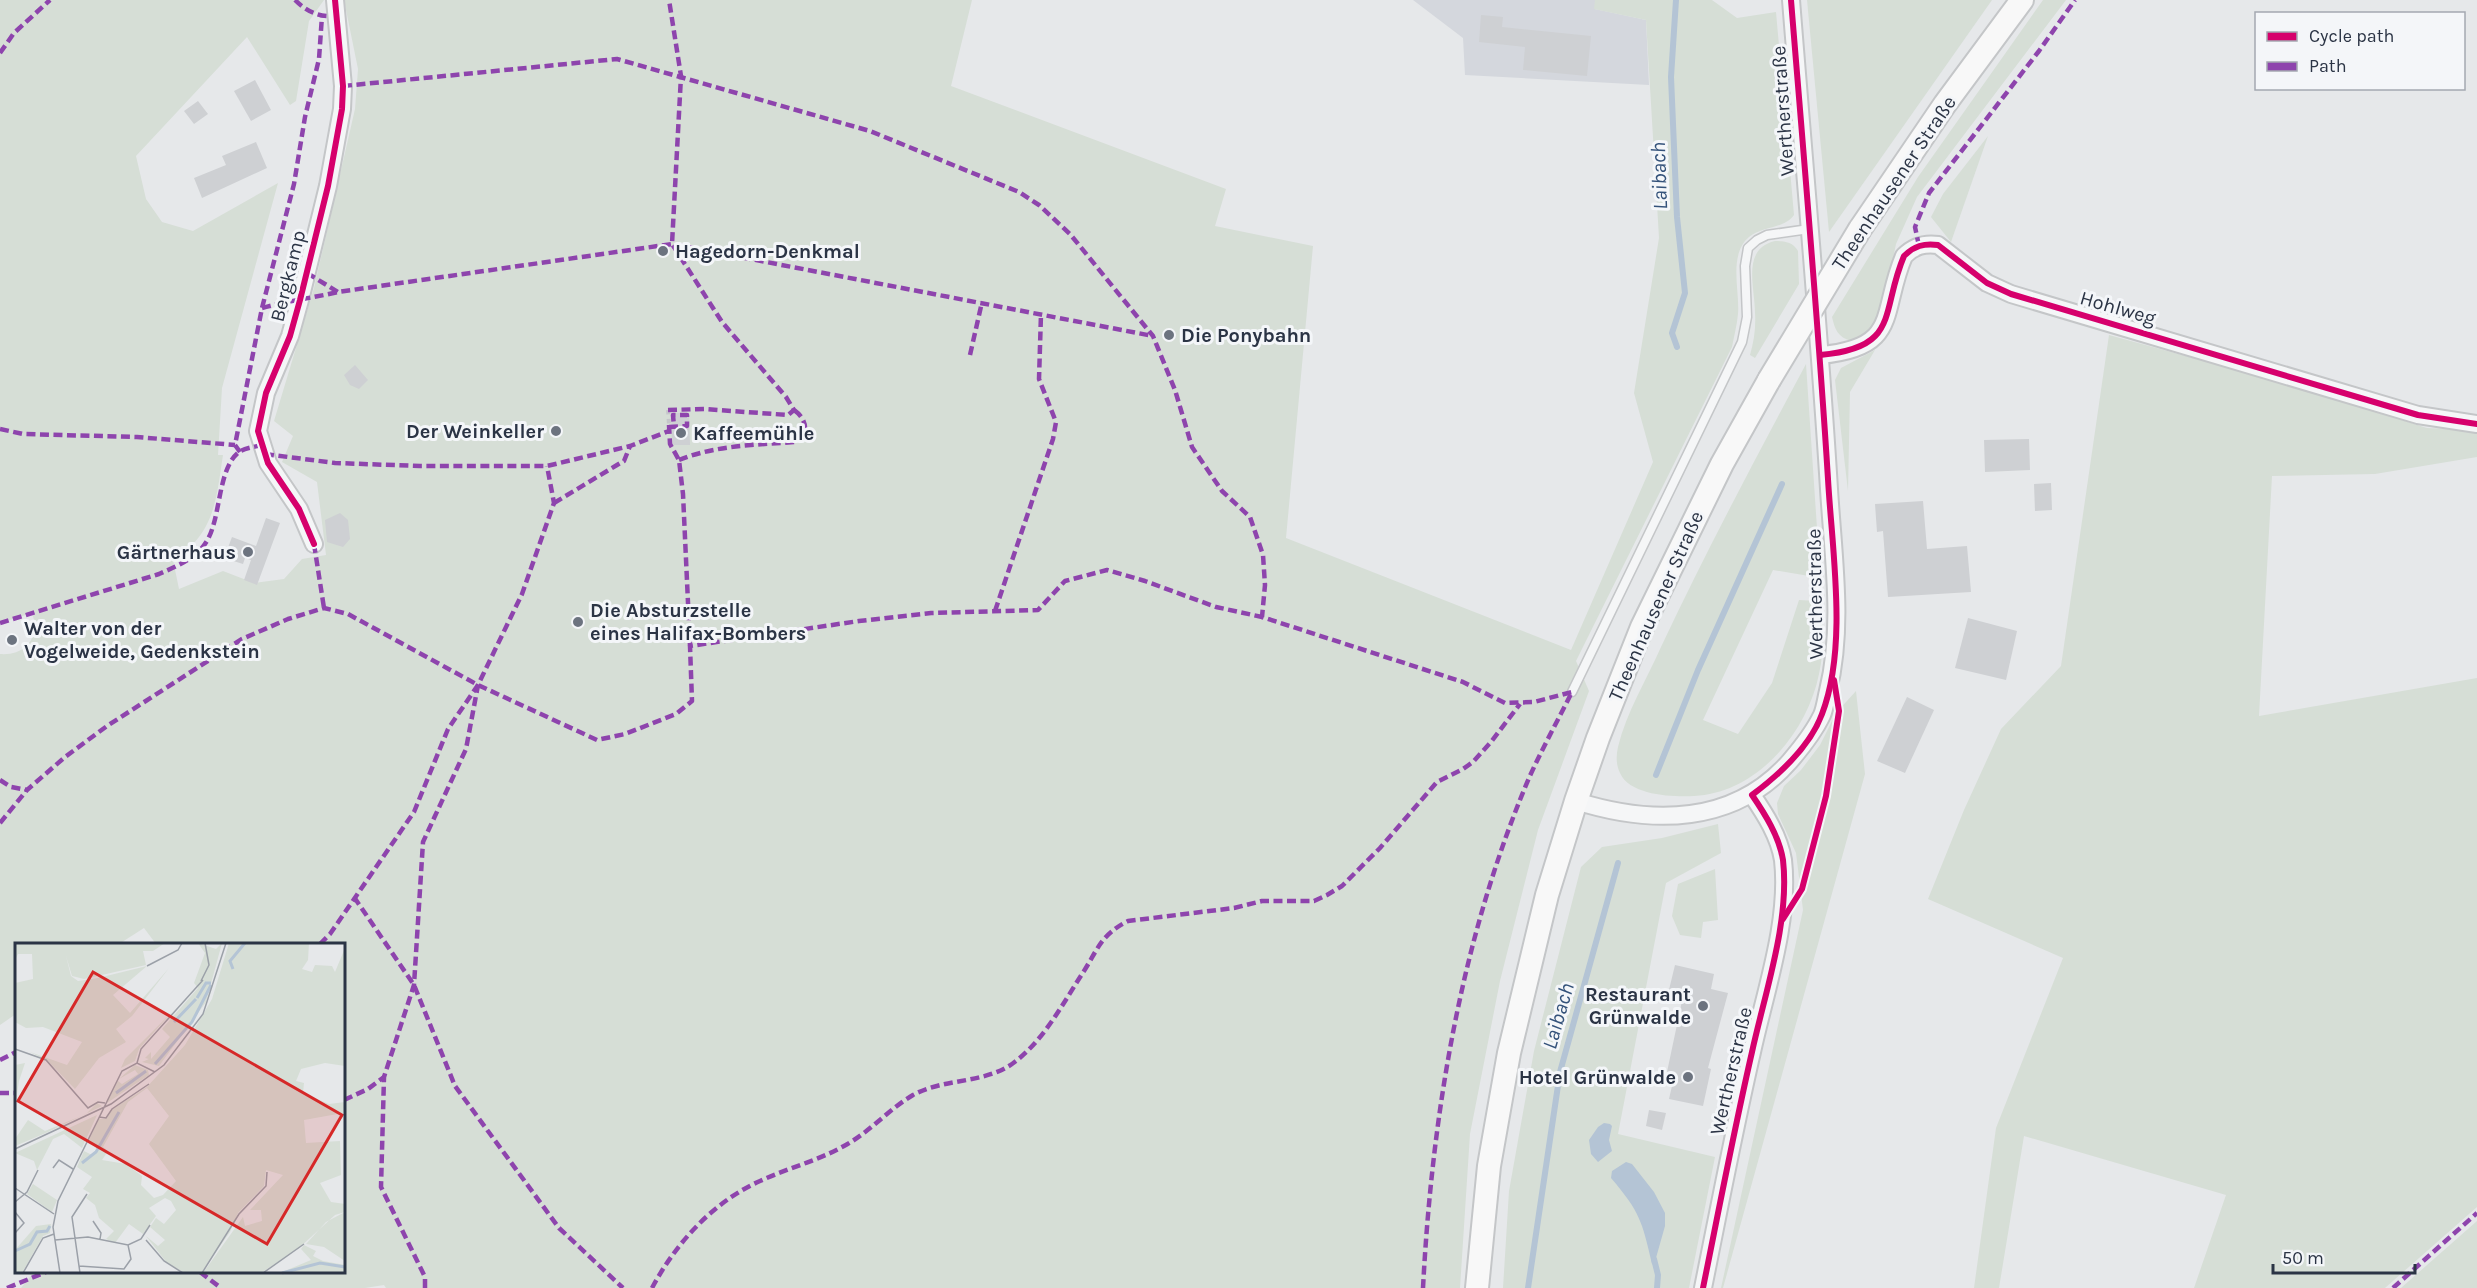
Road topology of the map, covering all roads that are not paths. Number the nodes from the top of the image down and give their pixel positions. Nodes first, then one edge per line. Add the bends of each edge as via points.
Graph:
1 (334, 0) edge
2 (1791, 0) edge
3 (2022, 0) edge
4 (1809, 229) junction
5 (1820, 356) junction
6 (2477, 424) edge
7 (314, 544) dead end
8 (1572, 692) dead end
9 (1752, 795) junction
10 (1576, 801) junction
11 (1477, 1288) edge
12 (1703, 1288) edge

1 - 7 street, Bergkamp via 342,109 302,291 290,336 266,393 258,431 268,463 299,509
2 - 4 street, Wertherstraße
3 - 10 main road, Theenhausener Straße, bridge via 1860,229 1722,464 1642,627
4 - 5 street, Wertherstraße
4 - 8 lane via 1767,235 1748,248 1747,317 1742,342
5 - 6 street, Hohlweg via 1851,351 1874,337 1890,311 1905,256 1928,243 1938,245 1987,283 2011,294 2418,415
5 - 9 street, Wertherstraße via 1836,620 1833,671 1822,715 1803,746 1777,776
9 - 10 street, Wertherstraße via 1695,815 1665,817 1602,809
9 - 12 street, Wertherstraße via 1775,834 1782,857 1782,921
10 - 11 main road, Theenhausener Straße via 1547,895 1509,1053 1489,1166

